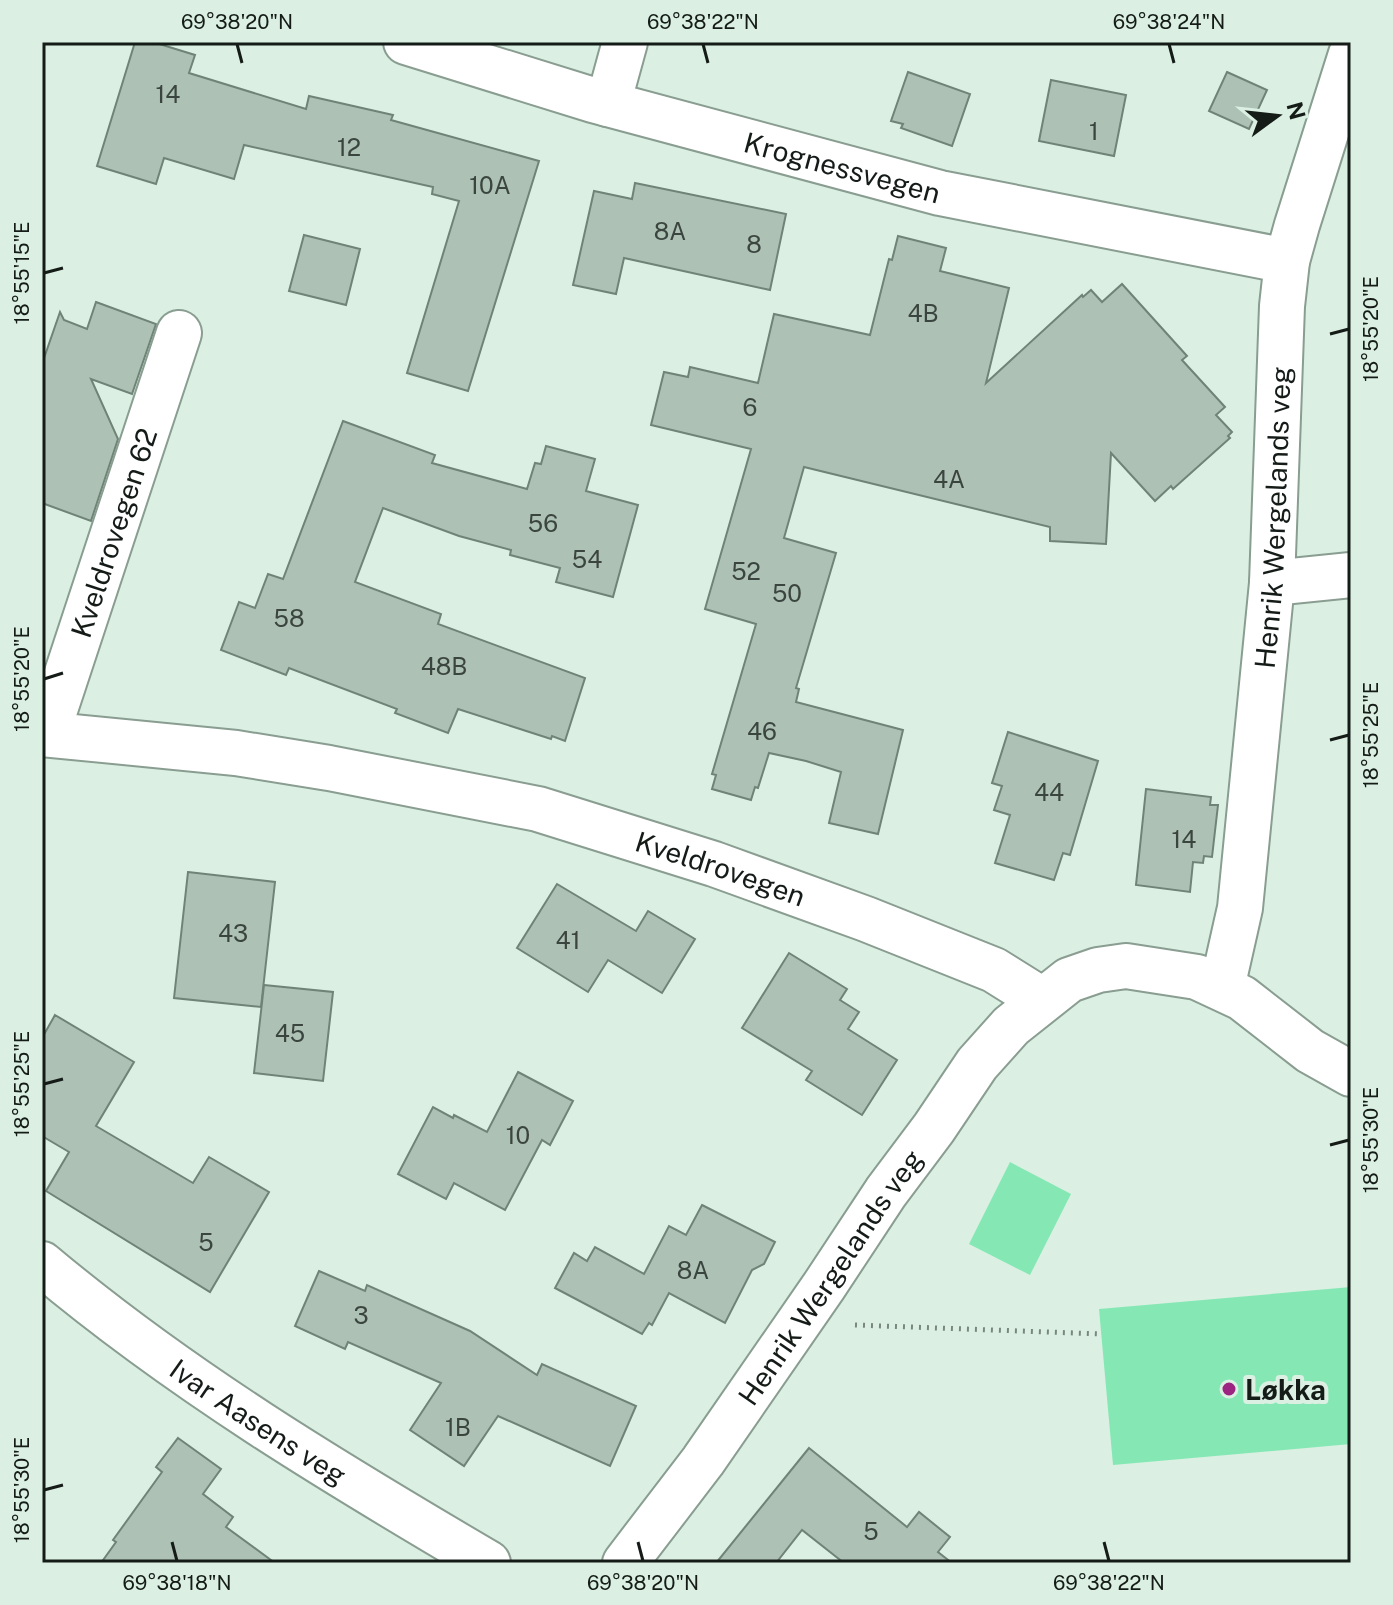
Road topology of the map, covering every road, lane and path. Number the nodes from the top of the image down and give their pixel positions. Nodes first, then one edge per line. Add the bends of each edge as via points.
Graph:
1 (406, 42) edge
2 (625, 42) edge
3 (1351, 54) edge
4 (608, 104) junction
5 (1287, 261) junction
6 (179, 333) dead end
7 (1351, 575) edge
8 (1272, 583) junction
9 (44, 734) edge
10 (1222, 988) junction
11 (1042, 1000) junction
12 (1351, 1074) edge
13 (42, 1264) edge
14 (798, 1323) junction
15 (1102, 1334) dead end
16 (488, 1563) edge
17 (625, 1563) edge

1 - 4 street, Krognessvegen
2 - 4 street
3 - 5 street, Henrik Wergelands veg
4 - 5 street, Krognessvegen via 940,193
5 - 8 street, Henrik Wergelands veg
6 - 9 street, Kveldrovegen 62
7 - 8 street
8 - 10 street, Henrik Wergelands veg via 1242,892
9 - 11 street, Kveldrovegen via 236,753 538,809 700,859 866,919 994,970
10 - 11 street via 1183,974 1126,966 1069,980
10 - 12 street
11 - 14 street, Henrik Wergelands veg via 977,1064
13 - 16 street, Ivar Aasens veg via 195,1382
14 - 15 path
14 - 17 street, Henrik Wergelands veg

